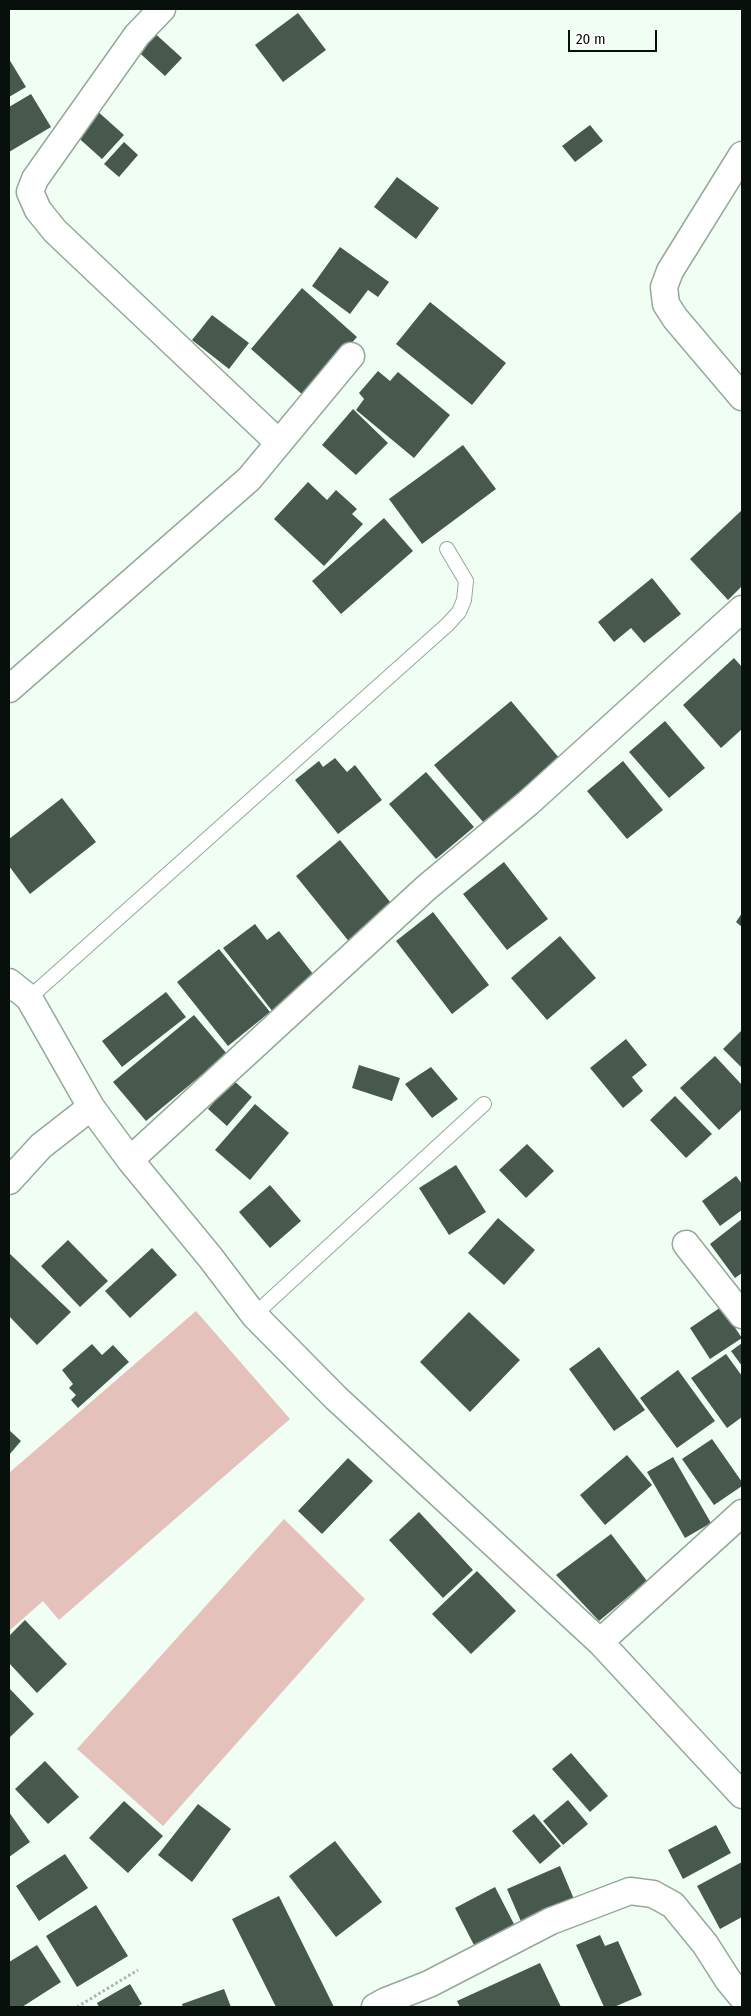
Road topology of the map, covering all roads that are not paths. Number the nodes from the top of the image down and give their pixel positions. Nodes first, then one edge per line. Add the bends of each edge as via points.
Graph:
1 (162, 9) edge
2 (742, 155) edge
3 (351, 356) dead end
4 (742, 397) edge
5 (279, 443) junction
6 (447, 549) dead end
7 (742, 608) edge
8 (9, 689) edge
9 (9, 982) edge
10 (29, 998) junction
11 (484, 1104) dead end
12 (91, 1107) junction
13 (130, 1160) junction
14 (9, 1182) edge
15 (686, 1244) dead end
16 (254, 1315) junction
17 (742, 1315) edge
18 (742, 1512) edge
19 (600, 1642) junction
20 (742, 1795) edge
21 (742, 1998) edge
22 (375, 2007) edge

1 - 5 street via 137,35 34,178 30,192 38,210 55,231
2 - 4 street via 664,287 666,304 675,318
3 - 5 street
5 - 8 street via 249,479
6 - 10 lane via 466,581 464,600 448,625
7 - 13 street via 528,803 426,888
9 - 10 street
10 - 12 street
11 - 16 lane
12 - 13 street
12 - 14 street via 41,1146
13 - 16 street
15 - 17 street
16 - 19 street via 343,1405
18 - 19 street
19 - 20 street
21 - 22 street via 673,1905 653,1894 630,1891 551,1921 429,1984

